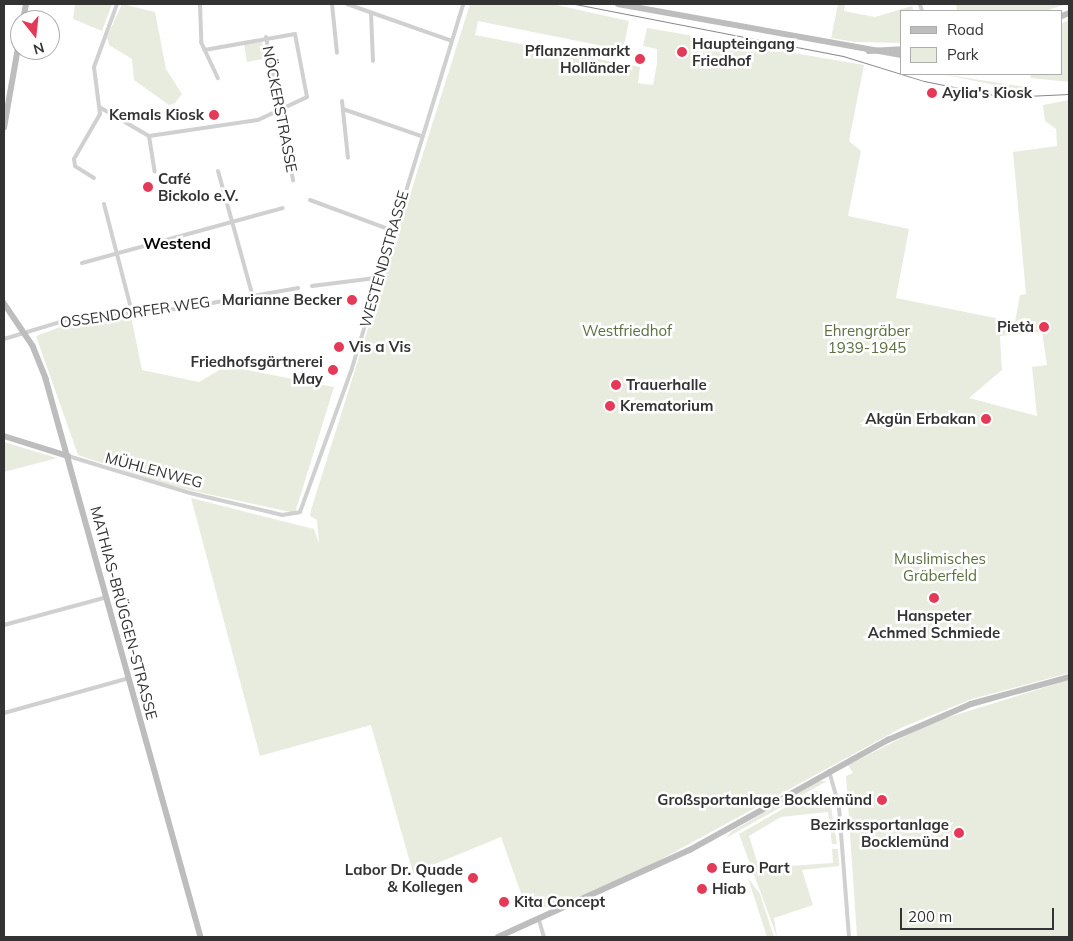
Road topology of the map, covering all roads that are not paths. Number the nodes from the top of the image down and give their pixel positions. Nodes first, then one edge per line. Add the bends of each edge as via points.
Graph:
1 (117, 4) edge
2 (200, 4) edge
3 (332, 4) edge
4 (347, 4) edge
5 (462, 4) edge
6 (618, 4) edge
7 (370, 12) junction
8 (266, 37) junction
9 (452, 41) junction
10 (900, 49) edge
11 (204, 50) junction
12 (868, 51) junction
13 (337, 53) dead end
14 (900, 55) edge
15 (16, 60) edge
16 (373, 61) dead end
17 (218, 78) dead end
18 (342, 101) dead end
19 (101, 108) junction
20 (343, 109) junction
21 (281, 113) junction
22 (4, 128) edge
23 (149, 136) junction
24 (421, 136) junction
25 (348, 158) dead end
26 (218, 171) dead end
27 (154, 172) dead end
28 (94, 178) dead end
29 (293, 180) dead end
30 (310, 200) dead end
31 (104, 204) dead end
32 (284, 208) dead end
33 (232, 221) junction
34 (391, 230) junction
35 (116, 253) junction
36 (82, 263) dead end
37 (376, 278) junction
38 (312, 286) dead end
39 (298, 288) dead end
40 (252, 294) junction
41 (4, 303) edge
42 (132, 312) junction
43 (25, 333) junction
44 (4, 339) edge
45 (4, 436) edge
46 (68, 456) junction
47 (300, 512) joint
48 (107, 597) junction
49 (4, 625) edge
50 (1069, 677) edge
51 (130, 678) junction
52 (4, 713) edge
53 (829, 771) junction
54 (539, 920) junction
55 (201, 937) edge
56 (498, 937) edge
57 (544, 937) edge
58 (848, 937) edge

1 - 19 street via 94,66
2 - 11 street via 198,31
3 - 13 street
4 - 7 street
5 - 9 street, WESTENDSTRASSE
6 - 12 main road
7 - 9 street
7 - 16 street
8 - 11 street
8 - 21 street, NÖCKERSTRASSE
8 - 21 street via 290,32 298,38 308,94
9 - 24 street, WESTENDSTRASSE
10 - 12 main road
11 - 17 street
12 - 14 main road
15 - 22 main road
18 - 20 street
19 - 23 street
19 - 28 street via 74,163
20 - 24 street
20 - 25 street
21 - 23 street via 238,125
21 - 29 street, NÖCKERSTRASSE
23 - 27 street
24 - 34 street, WESTENDSTRASSE
26 - 33 street
30 - 34 street
31 - 35 street
32 - 33 street
33 - 35 street
33 - 40 street
34 - 37 street, WESTENDSTRASSE
35 - 36 street
35 - 42 street
37 - 38 street
37 - 47 street, WESTENDSTRASSE via 352,368
39 - 40 street, OSSENDORFER WEG
40 - 42 street, OSSENDORFER WEG
41 - 43 main road, MATHIAS-BRÜGGEN-STRASSE
42 - 43 street, OSSENDORFER WEG via 74,318
43 - 44 street, OSSENDORFER WEG
43 - 46 main road, MATHIAS-BRÜGGEN-STRASSE via 41,365
45 - 46 main road, MÜHLENWEG
46 - 47 street, MÜHLENWEG via 190,493 282,515
46 - 48 main road, MATHIAS-BRÜGGEN-STRASSE
48 - 49 street
48 - 51 main road, MATHIAS-BRÜGGEN-STRASSE
50 - 53 main road via 971,704
51 - 52 street
51 - 55 main road, MATHIAS-BRÜGGEN-STRASSE
53 - 54 main road via 690,850
53 - 58 street via 839,807
54 - 56 main road
54 - 57 street

